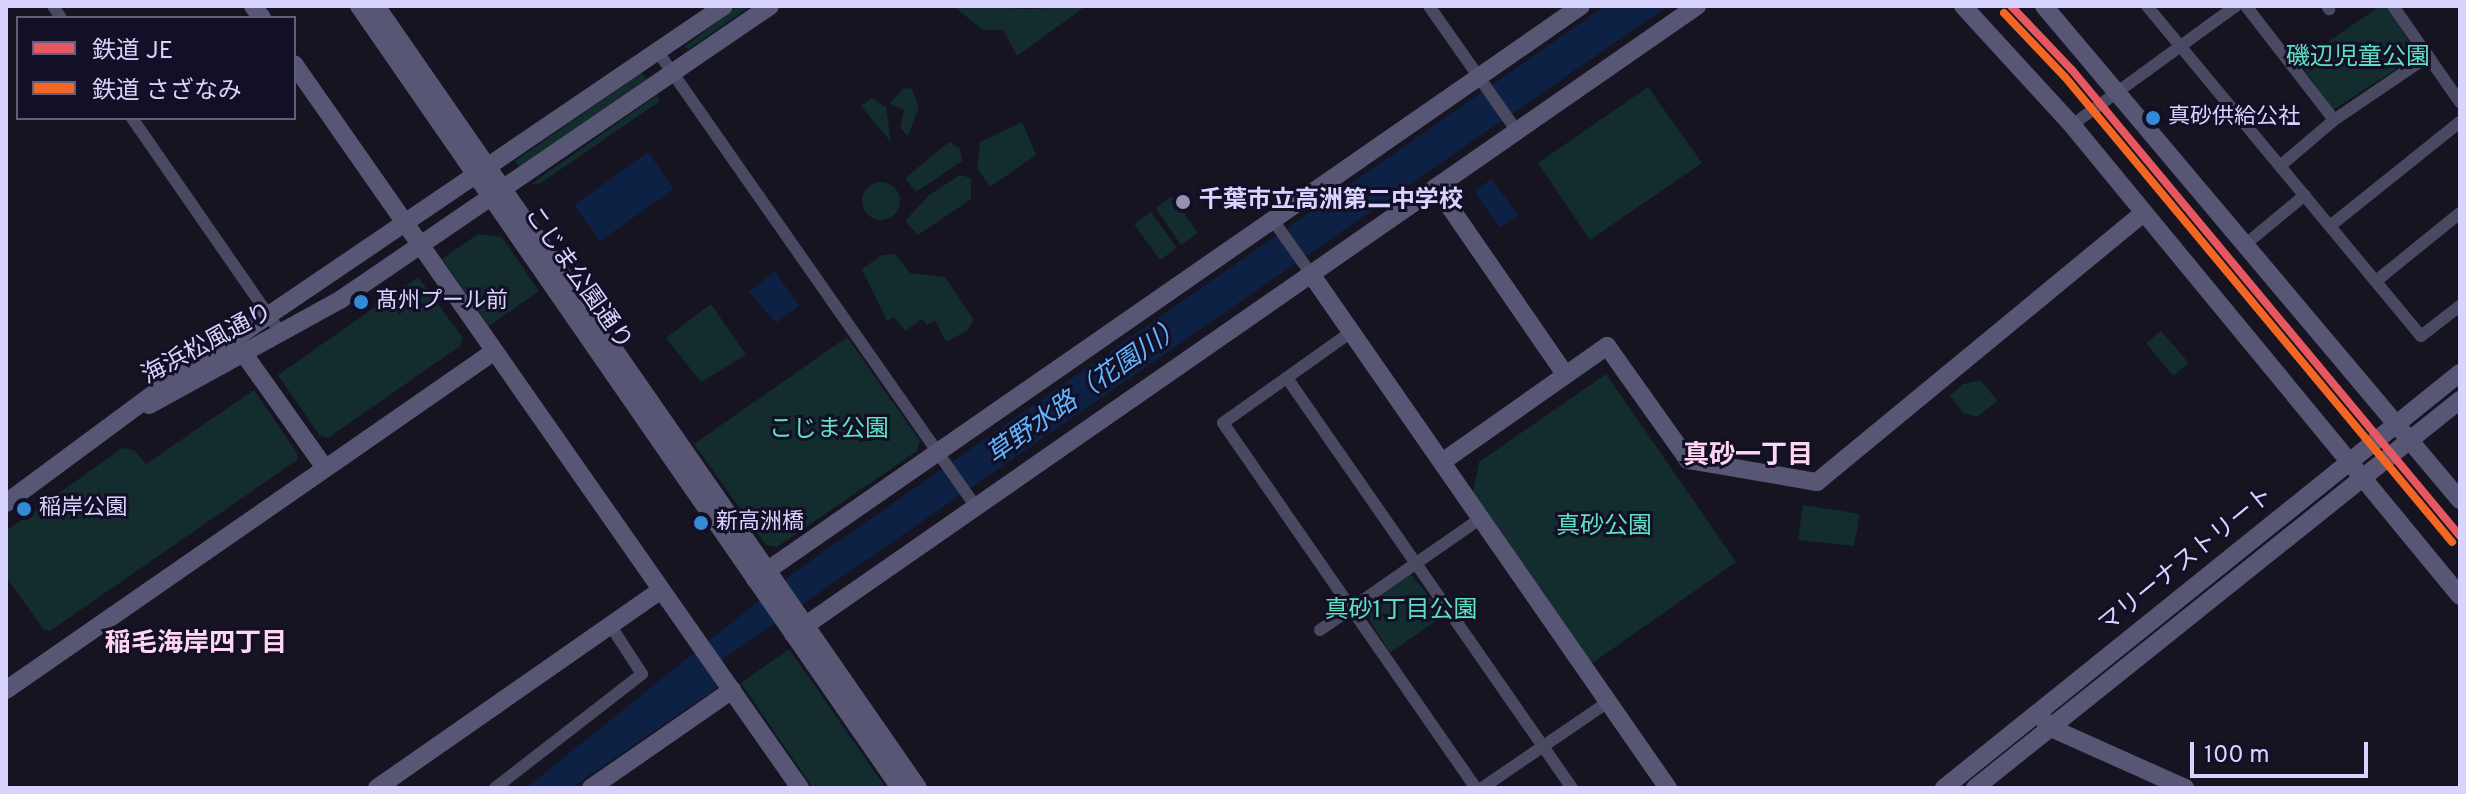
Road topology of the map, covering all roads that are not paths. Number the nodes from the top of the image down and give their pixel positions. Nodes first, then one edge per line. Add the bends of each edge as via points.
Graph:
1 (359, 6) edge
2 (376, 6) edge
3 (724, 6) edge
4 (770, 6) edge
5 (1429, 6) edge
6 (1581, 6) edge
7 (1697, 6) edge
8 (1963, 6) edge
9 (2044, 6) edge
10 (2147, 6) edge
11 (2236, 6) edge
12 (2246, 6) edge
13 (2393, 6) edge
14 (2181, 45) junction
15 (658, 52) junction
16 (2428, 56) junction
17 (296, 67) edge
18 (673, 73) junction
19 (1479, 77) junction
20 (2118, 89) junction
21 (2460, 102) edge
22 (133, 120) edge
23 (2334, 120) junction
24 (2460, 122) edge
25 (2072, 125) junction
26 (1517, 131) junction
27 (2281, 165) junction
28 (483, 174) junction
29 (1436, 187) junction
30 (498, 195) junction
31 (2305, 195) junction
32 (2143, 213) junction
33 (2460, 213) edge
34 (1273, 220) junction
35 (405, 226) junction
36 (2330, 226) junction
37 (2247, 243) junction
38 (420, 248) junction
39 (1311, 274) junction
40 (2376, 281) junction
41 (2460, 306) edge
42 (269, 316) junction
43 (1351, 332) junction
44 (281, 333) junction
45 (492, 353) junction
46 (244, 354) junction
47 (2460, 373) edge
48 (1565, 374) junction
49 (1287, 378) junction
50 (2460, 400) edge
51 (139, 408) junction
52 (2397, 423) junction
53 (2410, 440) junction
54 (938, 453) junction
55 (1442, 462) junction
56 (2350, 462) junction
57 (325, 468) junction
58 (2363, 478) junction
59 (2460, 500) edge
60 (6, 503) edge
61 (976, 507) junction
62 (1481, 518) junction
63 (1414, 563) junction
64 (761, 575) junction
65 (661, 590) junction
66 (2460, 596) edge
67 (1351, 608) junction
68 (610, 625) junction
69 (799, 630) junction
70 (1320, 630) dead end
71 (729, 687) junction
72 (6, 690) edge
73 (1608, 702) junction
74 (2037, 712) junction
75 (2051, 728) junction
76 (1543, 746) junction
77 (386, 786) edge
78 (495, 788) edge
79 (591, 788) edge
80 (800, 788) edge
81 (900, 788) edge
82 (918, 788) edge
83 (1479, 788) edge
84 (1572, 788) edge
85 (1668, 788) edge
86 (1944, 788) edge
87 (1975, 788) edge
88 (2185, 788) edge

1 - 28 street, こじま公園通り
2 - 28 street, こじま公園通り
3 - 15 street, 海浜松風通り
4 - 18 street, 海浜松風通り
5 - 19 street
6 - 19 street
7 - 26 street
8 - 25 street
9 - 20 street
10 - 14 street
11 - 14 street
12 - 23 street
13 - 16 street
14 - 20 street
14 - 27 street
15 - 18 street
15 - 28 street, 海浜松風通り
16 - 21 street
16 - 23 street
17 - 35 street
18 - 30 street, 海浜松風通り
18 - 54 street
19 - 26 street
19 - 34 street
20 - 25 street
20 - 37 street
22 - 42 street
23 - 27 street
24 - 36 street
25 - 32 street
26 - 29 street
27 - 31 street
28 - 30 street, こじま公園通り
28 - 35 street, 海浜松風通り
29 - 39 street
29 - 48 street
30 - 38 street, 海浜松風通り
30 - 64 street, こじま公園通り
31 - 36 street
31 - 37 street
32 - 48 street via 1817,482 1688,460 1607,346
32 - 56 street
33 - 40 street
34 - 39 street
34 - 54 street
35 - 38 street
35 - 42 street, 海浜松風通り
36 - 40 street
37 - 52 street
38 - 44 street, 海浜松風通り
38 - 45 street
39 - 43 street
39 - 61 street
40 - 41 street via 2421,336
42 - 44 street
42 - 51 street, 海浜松風通り
43 - 49 street
43 - 55 street
44 - 46 street, 海浜松風通り
45 - 57 street
45 - 65 street
46 - 51 street, 海浜松風通り
46 - 57 street
47 - 52 street, マリーナストリート
48 - 55 street
49 - 63 street
49 - 67 street via 1223,423
50 - 53 street, マリーナストリート
51 - 60 street
52 - 53 street
52 - 56 street, マリーナストリート
53 - 58 street, マリーナストリート
53 - 59 street
54 - 61 street
54 - 64 street
55 - 62 street
56 - 58 street
56 - 74 street, マリーナストリート
57 - 72 street
58 - 66 street
58 - 75 street, マリーナストリート
61 - 69 street
62 - 63 street
62 - 73 street
63 - 67 street
63 - 76 street
64 - 69 street, こじま公園通り
65 - 68 street
65 - 71 street
67 - 70 street
67 - 83 street
68 - 77 street
68 - 78 street via 642,674
69 - 81 street
69 - 82 street
71 - 79 street
71 - 80 street
73 - 76 street
73 - 85 street
74 - 75 street
74 - 86 street, マリーナストリート
75 - 87 street, マリーナストリート
75 - 88 street
76 - 83 street
76 - 84 street

